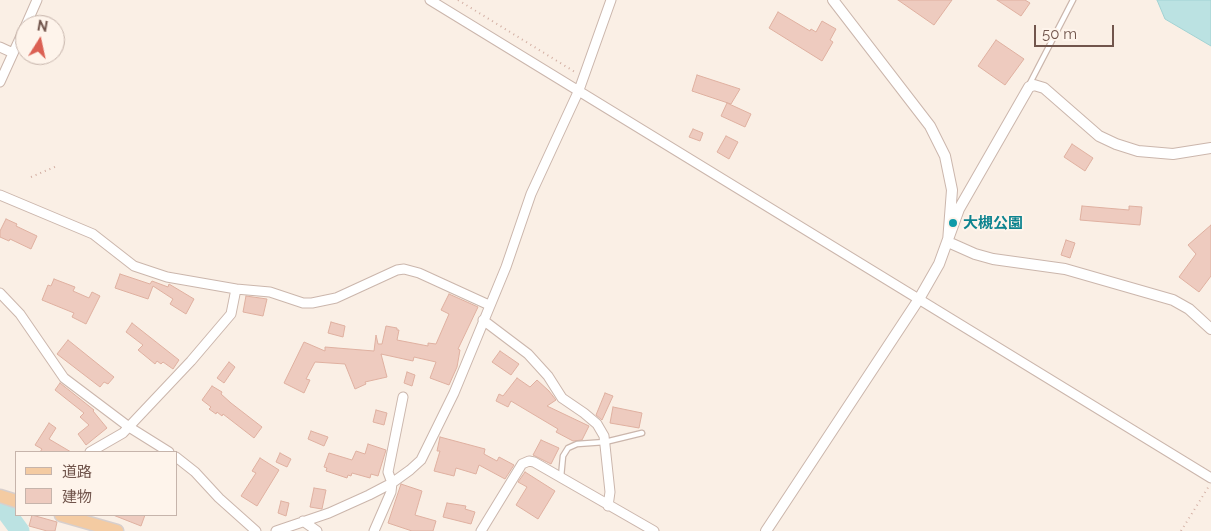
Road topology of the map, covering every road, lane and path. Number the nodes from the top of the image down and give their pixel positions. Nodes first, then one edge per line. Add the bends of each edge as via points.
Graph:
1 (38, 0) edge
2 (430, 0) edge
3 (458, 0) edge
4 (611, 0) edge
5 (833, 0) edge
6 (1073, 0) edge
7 (30, 15) edge
8 (0, 47) edge
9 (15, 48) edge
10 (13, 53) junction
11 (584, 77) junction
12 (0, 82) edge
13 (1028, 87) junction
14 (579, 90) junction
15 (1211, 148) edge
16 (57, 166) dead end
17 (31, 177) dead end
18 (0, 194) edge
19 (948, 242) junction
20 (236, 289) junction
21 (0, 293) edge
22 (919, 299) junction
23 (489, 305) junction
24 (483, 320) junction
25 (1211, 329) edge
26 (403, 397) dead end
27 (129, 427) junction
28 (642, 433) dead end
29 (605, 442) junction
30 (92, 451) edge
31 (167, 451) edge
32 (178, 459) edge
33 (560, 478) junction
34 (1211, 478) edge
35 (1211, 482) edge
36 (392, 484) junction
37 (0, 496) edge
38 (15, 502) edge
39 (608, 506) junction
40 (65, 516) edge
41 (303, 521) junction
42 (116, 531) edge
43 (256, 531) edge
44 (276, 531) edge
45 (317, 531) edge
46 (374, 531) edge
47 (481, 531) edge
48 (654, 531) edge
49 (766, 531) edge
50 (1181, 531) edge

1 - 7 street
2 - 14 street
3 - 11 path
4 - 11 street
5 - 19 street via 930,126 945,156 952,190
6 - 13 lane
8 - 10 street
9 - 10 street
10 - 12 street
11 - 14 street
13 - 15 street via 1044,88 1099,136 1116,144 1138,151 1173,154
13 - 19 street via 959,209
14 - 22 street
14 - 23 street via 531,194
16 - 17 path
18 - 20 street via 93,234 142,270
19 - 22 street
19 - 25 street via 993,259 1064,269 1173,300 1190,309
20 - 23 street via 270,292 304,303 323,302 404,269
20 - 27 street via 231,314
21 - 27 street via 20,314 64,378
22 - 34 street
22 - 49 street
23 - 24 street
24 - 29 street via 528,354 562,398 593,420
24 - 36 street via 454,392 421,460
26 - 36 street via 388,472
27 - 30 street
27 - 31 street
28 - 29 lane
29 - 33 lane via 568,448 563,456
29 - 39 street via 610,492
32 - 43 street
33 - 39 street
33 - 47 street via 534,462 522,464
35 - 50 path
36 - 41 street via 329,513
36 - 46 street
37 - 38 main road
39 - 48 street
40 - 42 main road
41 - 44 street
41 - 45 street

